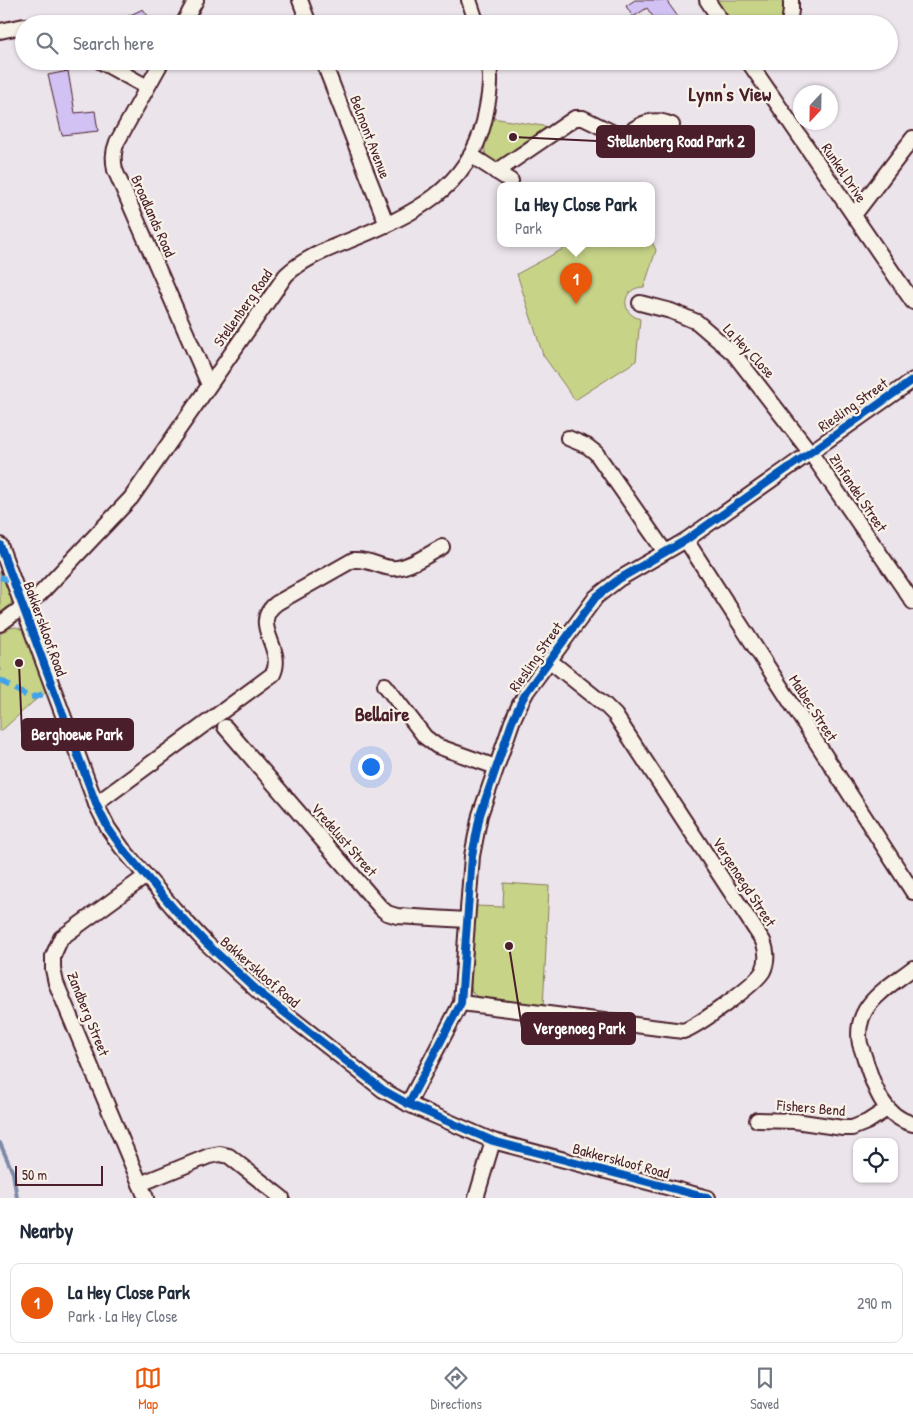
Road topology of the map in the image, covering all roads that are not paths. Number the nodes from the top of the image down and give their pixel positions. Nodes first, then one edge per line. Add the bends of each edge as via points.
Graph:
1 (196, 0) edge
2 (300, 0) edge
3 (469, 0) edge
4 (706, 0) edge
5 (791, 0) edge
6 (188, 15) edge
7 (306, 15) edge
8 (474, 15) edge
9 (717, 15) edge
10 (791, 15) edge
11 (15, 28) edge
12 (0, 31) edge
13 (116, 70) edge
14 (157, 70) edge
15 (327, 70) edge
16 (489, 70) edge
17 (759, 70) edge
18 (147, 88) junction
19 (672, 125) dead end
20 (913, 138) edge
21 (472, 156) junction
22 (496, 172) junction
23 (511, 181) dead end
24 (854, 216) junction
25 (387, 225) junction
26 (913, 302) edge
27 (640, 304) dead end
28 (913, 380) edge
29 (209, 385) junction
30 (568, 438) dead end
31 (810, 452) junction
32 (686, 540) junction
33 (0, 545) edge
34 (442, 547) dead end
35 (666, 552) junction
36 (913, 602) edge
37 (22, 608) junction
38 (0, 624) edge
39 (549, 660) junction
40 (385, 685) dead end
41 (226, 727) dead end
42 (496, 767) junction
43 (96, 804) junction
44 (146, 876) junction
45 (913, 892) edge
46 (467, 920) junction
47 (913, 968) edge
48 (461, 1003) junction
49 (408, 1104) junction
50 (887, 1109) junction
51 (757, 1120) dead end
52 (913, 1124) edge
53 (492, 1141) junction
54 (140, 1184) junction
55 (146, 1198) edge
56 (282, 1198) edge
57 (476, 1198) edge
58 (708, 1198) edge

1 - 6 street
2 - 7 street
3 - 8 street
4 - 9 street
5 - 10 street
11 - 12 street
13 - 18 street
14 - 18 street, Broadlands Road
15 - 25 street, Belmont Avenue
16 - 21 street, Stellenberg Road via 491,83 487,108
17 - 24 street, Runkel Drive
18 - 29 street, Broadlands Road via 113,152 115,170
19 - 22 street via 655,120 620,136 582,118 575,118
20 - 24 street
21 - 22 street
21 - 25 street, Stellenberg Road via 446,187
22 - 23 street
24 - 26 street, Runkel Drive
25 - 29 street, Stellenberg Road via 312,256 286,275
27 - 31 street, La Hey Close via 686,316 718,339 754,378
28 - 31 street, Riesling Street
29 - 37 street, Stellenberg Road via 131,498 40,594
30 - 35 street via 596,453
31 - 32 street, Riesling Street
31 - 36 street, Zinfandel Street
32 - 35 street, Riesling Street
32 - 45 street, Malbec Street
33 - 37 street, Bakkerskloof Road
34 - 43 street via 398,569 362,559 353,560 270,608 266,629 277,660 273,674
35 - 39 street, Riesling Street via 596,597
37 - 38 street, Stellenberg Road
37 - 43 street, Bakkerskloof Road
39 - 42 street, Riesling Street via 520,704
39 - 48 street, Vergenoegd Street via 615,716 763,941 765,965 756,980 698,1024 683,1031
40 - 42 street via 425,737 437,746
41 - 46 street, Vredelust Street via 387,913
42 - 46 street, Riesling Street via 475,835
43 - 44 street, Bakkerskloof Road via 108,828
44 - 49 street, Bakkerskloof Road via 206,942 261,994 383,1090
44 - 54 street, Zandberg Street via 69,931 61,938 53,956 56,983
46 - 48 street, Riesling Street
47 - 50 street via 872,1001 860,1021 860,1044
48 - 49 street, Riesling Street
49 - 53 street, Bakkerskloof Road
50 - 51 street, Fishers Bend via 852,1128
50 - 52 street
53 - 57 street
53 - 58 street, Bakkerskloof Road
54 - 55 street, Zandberg Street
54 - 56 street via 220,1154 233,1159

